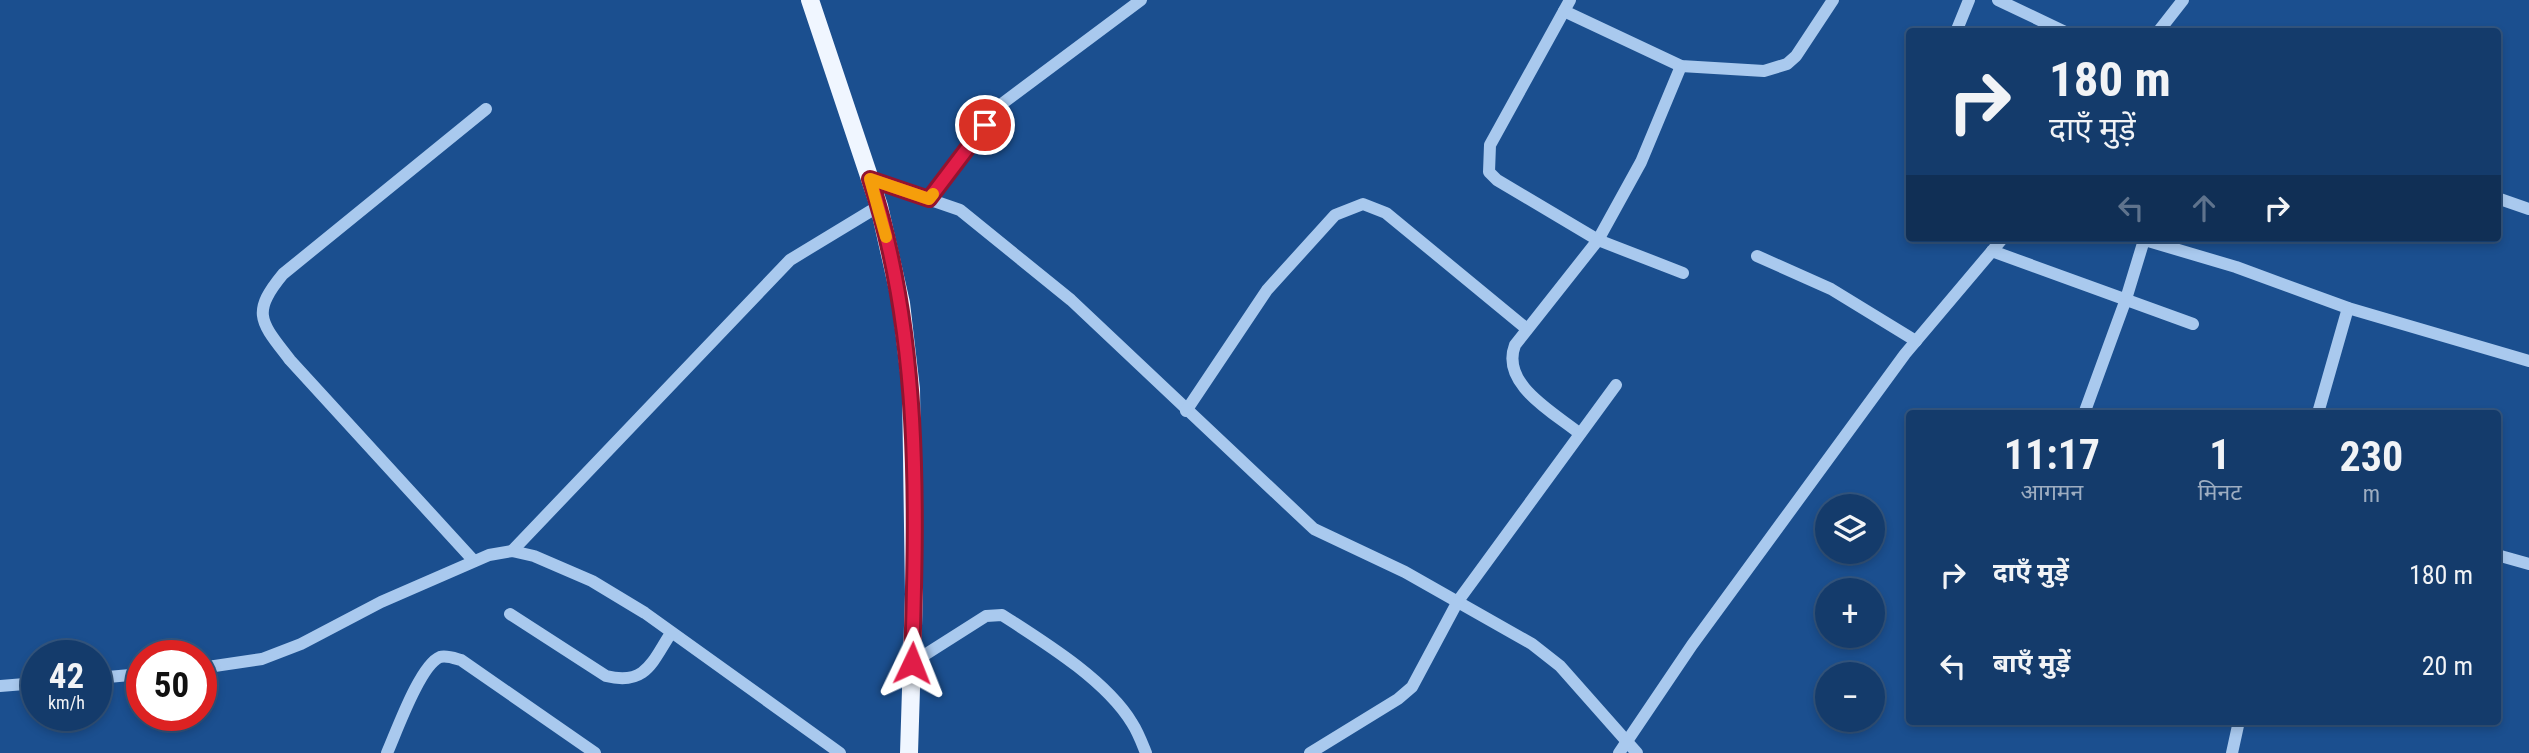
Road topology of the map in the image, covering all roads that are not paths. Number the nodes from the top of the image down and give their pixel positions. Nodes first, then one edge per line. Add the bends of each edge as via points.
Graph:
1 (810, 0) edge
2 (1141, 0) edge
3 (1833, 0) edge
4 (1969, 0) edge
5 (1998, 0) edge
6 (2183, 0) edge
7 (1567, 6) edge
8 (1958, 28) edge
9 (2057, 28) edge
10 (2161, 28) edge
11 (1681, 66) junction
12 (486, 108) dead end
13 (870, 179) junction
14 (929, 199) junction
15 (2501, 199) edge
16 (878, 206) junction
17 (2529, 209) edge
18 (1598, 240) junction
19 (2000, 242) edge
20 (2140, 242) edge
21 (2151, 242) edge
22 (1992, 251) junction
23 (1757, 256) dead end
24 (1683, 273) dead end
25 (2126, 299) junction
26 (2348, 308) junction
27 (2193, 324) dead end
28 (1527, 329) junction
29 (1916, 341) junction
30 (2529, 361) edge
31 (1616, 385) dead end
32 (2085, 410) edge
33 (2319, 410) edge
34 (1186, 411) junction
35 (1579, 433) junction
36 (512, 551) junction
37 (2501, 556) edge
38 (474, 561) junction
39 (2529, 564) edge
40 (1458, 601) junction
41 (510, 614) dead end
42 (671, 633) junction
43 (912, 663) junction
44 (217, 666) edge
45 (21, 685) edge
46 (0, 687) edge
47 (2237, 725) edge
48 (1622, 748) edge
49 (1315, 751) edge
50 (387, 753) edge
51 (595, 753) edge
52 (840, 753) edge
53 (909, 753) edge
54 (1146, 753) edge
55 (1637, 753) edge
56 (2232, 753) edge

1 - 13 main road
2 - 14 street via 1003,103
3 - 11 street via 1787,64 1764,71
4 - 8 street
5 - 9 street
6 - 10 street
7 - 11 street
7 - 18 street via 1490,145 1489,172
11 - 18 street via 1641,162
12 - 38 street via 283,274 264,297 262,308 270,333 290,360
13 - 14 street
13 - 16 main road
14 - 34 street via 960,210 1061,292
15 - 17 street
16 - 36 street via 790,260
16 - 43 main road via 901,303 911,388
18 - 24 street
18 - 28 street
19 - 22 street
20 - 25 street
21 - 26 street
22 - 25 street
22 - 29 street
23 - 29 street via 1831,289
25 - 27 street
25 - 32 street
26 - 30 street
26 - 33 street
28 - 34 street via 1386,213 1363,204 1352,206 1335,215 1268,290
28 - 35 street via 1511,355 1516,378
29 - 48 street via 1692,645
31 - 35 street
34 - 40 street via 1314,529
35 - 40 street
36 - 38 street
36 - 42 street via 592,581
37 - 39 street
38 - 44 street via 381,601 301,644 262,659
40 - 48 street via 1532,644 1560,666
40 - 49 street via 1412,687
41 - 42 street via 606,676 621,680 634,679 648,670
42 - 52 street
43 - 53 main road
43 - 54 street via 986,616 1002,615 1113,698
45 - 46 street
47 - 56 street
48 - 55 street
50 - 51 street via 425,671 447,656 461,660

